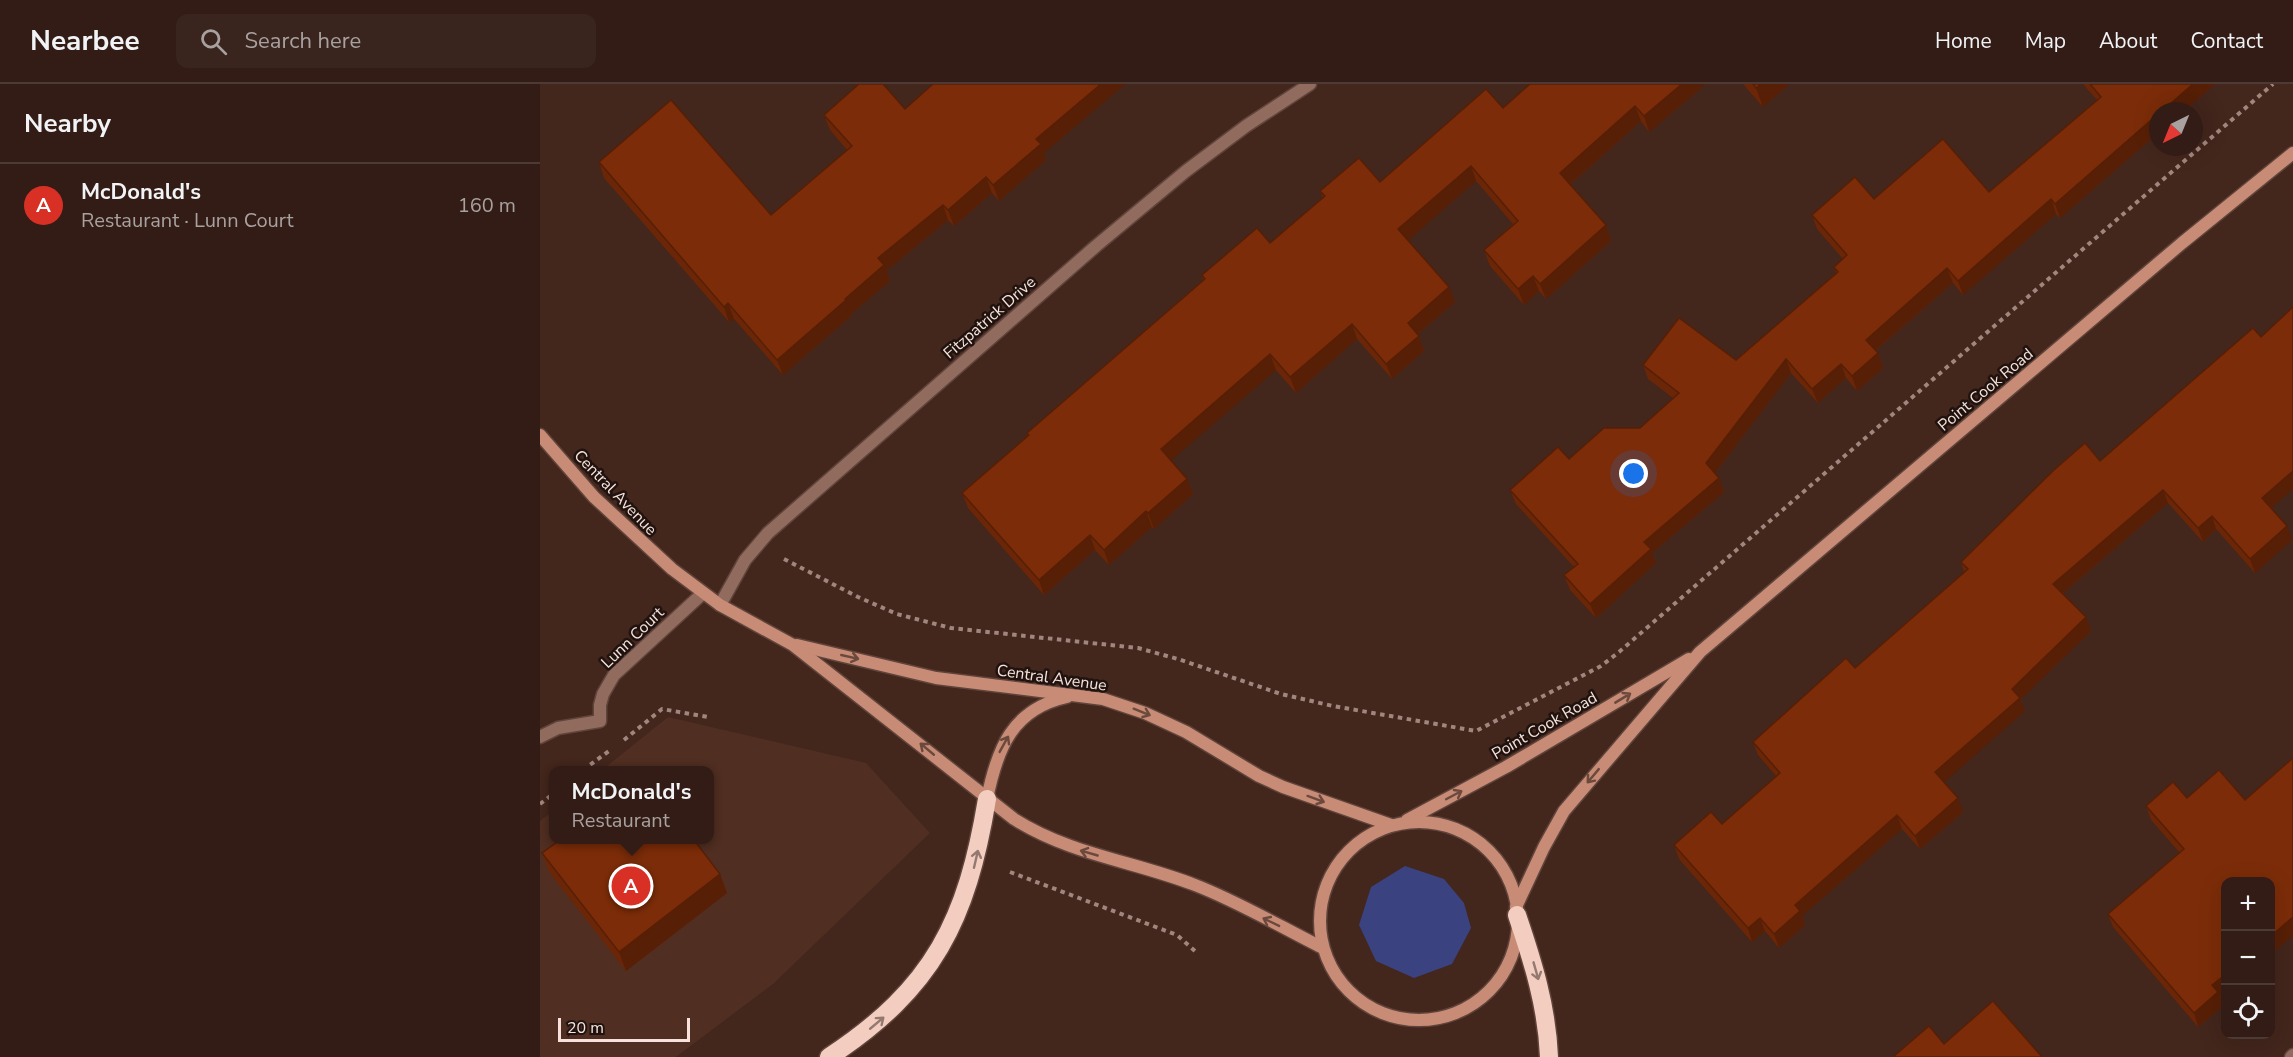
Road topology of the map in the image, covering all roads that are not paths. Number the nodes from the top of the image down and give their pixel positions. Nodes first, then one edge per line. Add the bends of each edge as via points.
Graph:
1 (1310, 84) edge
2 (2293, 153) edge
3 (540, 435) edge
4 (702, 594) junction
5 (720, 605) junction
6 (793, 645) junction
7 (1700, 652) junction
8 (1086, 696) junction
9 (540, 737) edge
10 (987, 799) junction
11 (1396, 824) junction
12 (1517, 911) junction
13 (1323, 948) junction
14 (829, 1057) edge
15 (1549, 1057) edge

1 - 5 street, Fitzpatrick Drive via 1177,178 768,533 745,560
2 - 7 main road, Point Cook Road
3 - 4 main road, Central Avenue via 629,532
4 - 5 main road, Central Avenue
4 - 9 street, Lunn Court via 614,675 601,700 600,721 558,728
5 - 6 main road, Central Avenue
6 -> 8 main road, Central Avenue via 936,678
10 -> 6 main road, Central Avenue
11 -> 7 main road, Point Cook Road via 1506,767
7 -> 12 main road, Point Cook Road via 1564,811
10 -> 8 main road via 1001,747 1024,717 1055,699
8 -> 11 main road, Central Avenue via 1122,704 1169,724 1283,786
13 -> 10 main road, Central Avenue via 1195,885 1055,842
14 -> 10 highway via 899,1002 949,933 973,870
11 - 12 main road via 1442,824 1477,840 1504,870
11 - 13 main road via 1372,832 1356,843 1332,872 1320,909
12 - 13 main road via 1514,949 1502,976 1467,1008 1433,1019 1392,1016 1359,999 1334,970
12 -> 15 highway via 1538,976

